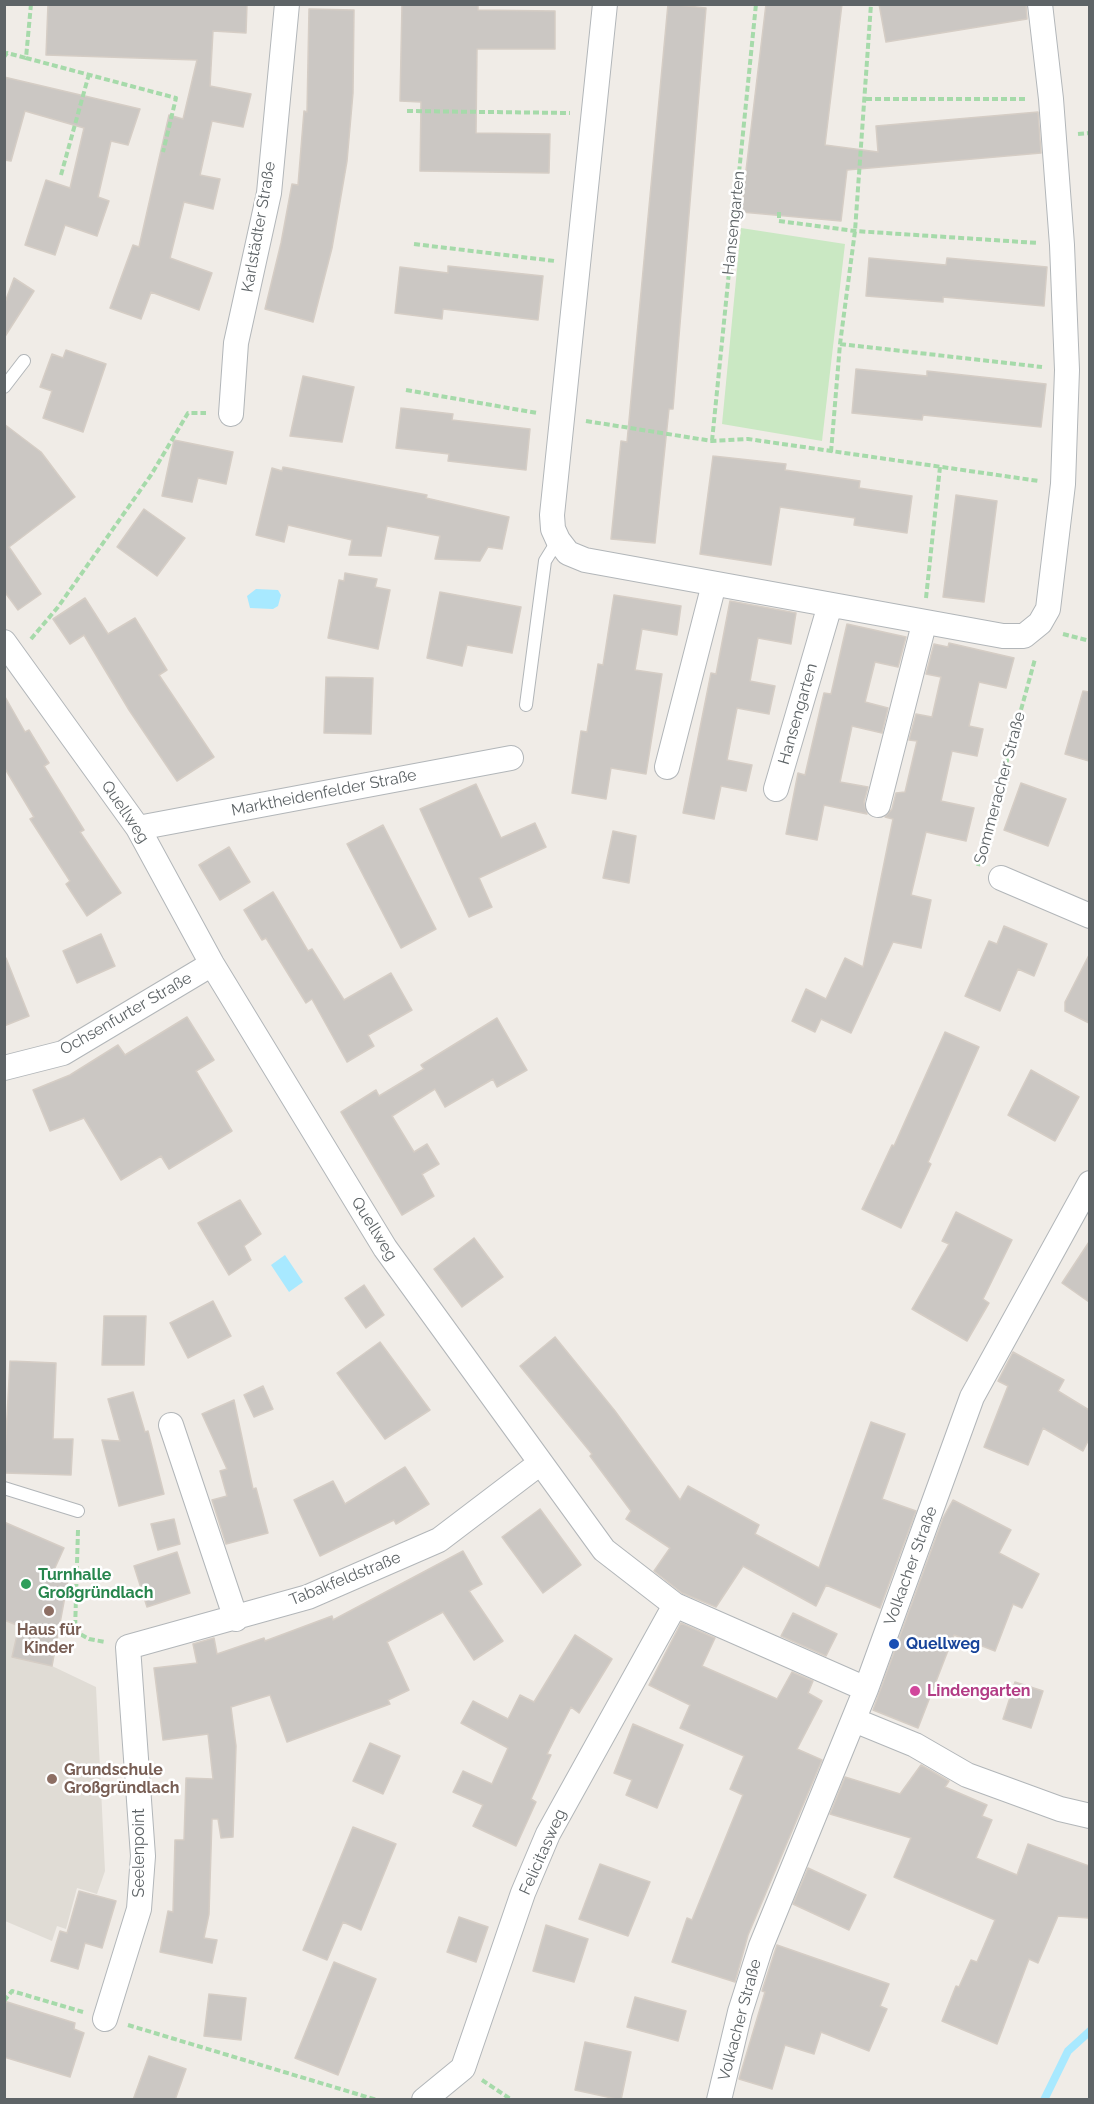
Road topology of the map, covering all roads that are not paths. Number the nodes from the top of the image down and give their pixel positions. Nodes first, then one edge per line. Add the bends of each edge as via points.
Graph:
1 (286, 4) edge
2 (605, 4) edge
3 (1040, 4) edge
4 (24, 361) dead end
5 (4, 387) edge
6 (231, 414) road end
7 (558, 540) junction
8 (714, 584) junction
9 (830, 605) junction
10 (924, 624) junction
11 (10, 650) edge
12 (526, 705) dead end
13 (511, 758) dead end
14 (667, 767) dead end
15 (776, 789) dead end
16 (878, 805) dead end
17 (138, 828) junction
18 (1001, 878) road end
19 (1089, 916) edge
20 (212, 964) junction
21 (4, 1068) edge
22 (1089, 1183) edge
23 (171, 1425) dead end
24 (539, 1464) junction
25 (4, 1488) edge
26 (78, 1511) road end
27 (675, 1605) junction
28 (236, 1619) junction
29 (128, 1647) joint
30 (866, 1689) junction
31 (854, 1720) junction
32 (1089, 1816) edge
33 (105, 2019) road end
34 (424, 2100) edge
35 (719, 2100) edge

1 - 6 street, Karlstädter Straße via 268,193 236,343
2 - 7 street via 552,515
3 - 10 street via 1062,245 1067,370 1063,484 1052,594 1040,623 1024,636
4 - 5 lane
7 - 8 street via 568,553 585,560
7 - 12 lane via 545,561
8 - 9 street
8 - 14 street
9 - 10 street
9 - 15 street, Hansengarten
10 - 16 street
11 - 17 street, Quellweg
13 - 17 street, Marktheidenfelder Straße
17 - 20 street, Quellweg
18 - 19 street, Sommeracher Straße
20 - 21 street, Ochsenfurter Straße via 63,1053
20 - 24 street, Quellweg via 385,1248
22 - 30 street, Volkacher Straße via 972,1397
23 - 28 street
24 - 27 street, Quellweg via 604,1550
24 - 28 street, Tabakfeldstraße via 439,1540 308,1597
25 - 26 lane
27 - 30 street, Quellweg
27 - 34 street, Felicitasweg via 548,1834 463,2068
28 - 29 street, Tabakfeldstraße
29 - 33 street, Seelenpoint via 142,1867 140,1909
30 - 31 street, Volkacher Straße
31 - 32 street via 915,1745 967,1775
31 - 35 street, Volkacher Straße via 761,1946

